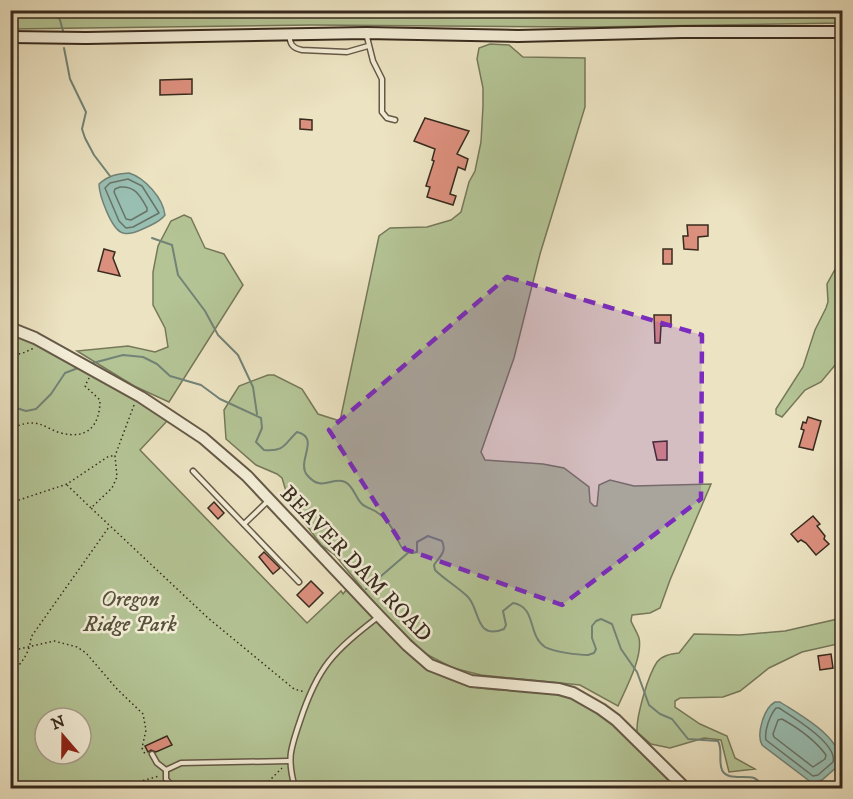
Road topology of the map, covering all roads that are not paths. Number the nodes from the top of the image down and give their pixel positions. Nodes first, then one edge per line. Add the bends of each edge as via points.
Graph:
1 (843, 32) edge
2 (366, 33) junction
3 (289, 34) junction
4 (10, 37) edge
5 (368, 46) junction
6 (395, 120) dead end
7 (10, 328) edge
8 (193, 471) dead end
9 (269, 499) junction
10 (244, 524) junction
11 (299, 582) dead end
12 (379, 616) junction
13 (153, 756) road end
14 (289, 761) junction
15 (165, 772) junction
16 (173, 789) edge
17 (295, 789) edge
18 (685, 789) edge

1 - 2 street via 518,36
2 - 3 street
2 - 5 lane
3 - 4 street
3 - 5 lane via 295,49 347,52
5 - 6 lane via 382,80 382,112
7 - 9 street, BEAVER DAM ROAD via 138,395 203,438
8 - 10 lane
9 - 10 lane
9 - 12 street, BEAVER DAM ROAD
10 - 11 lane
12 - 14 lane via 339,649 322,669 309,693
12 - 18 street, BEAVER DAM ROAD via 420,657 442,671 471,681 559,689 586,700 616,720
13 - 15 lane
14 - 15 lane via 192,762 171,766
14 - 17 lane
15 - 16 lane

